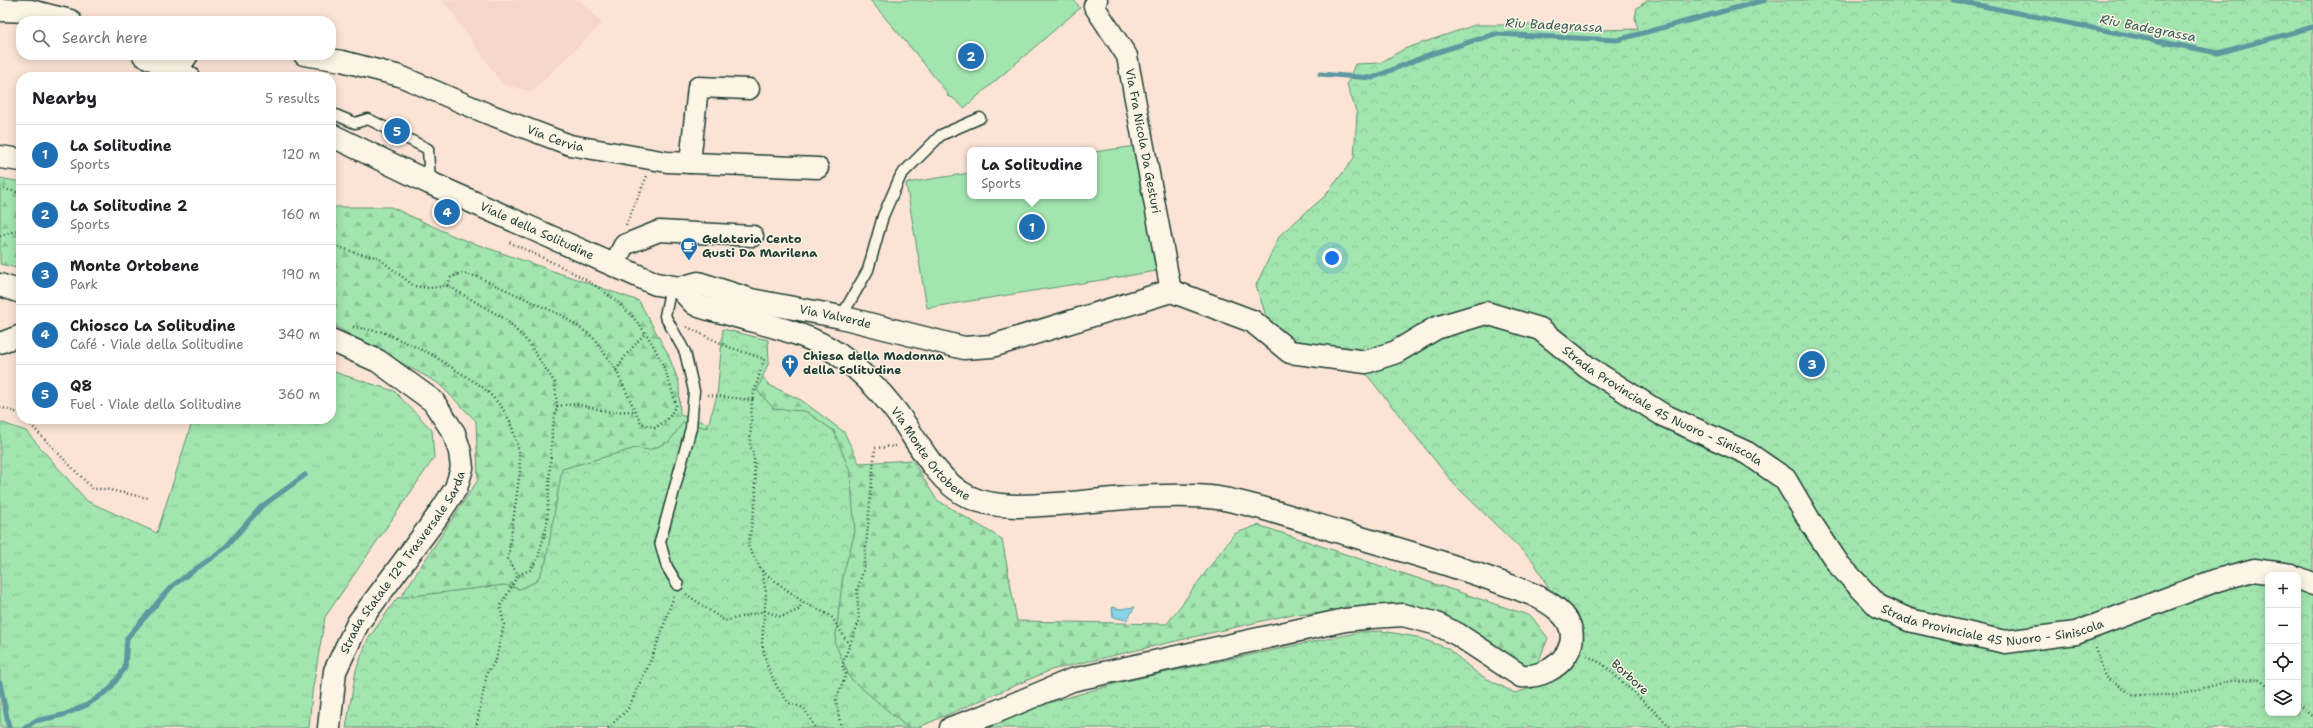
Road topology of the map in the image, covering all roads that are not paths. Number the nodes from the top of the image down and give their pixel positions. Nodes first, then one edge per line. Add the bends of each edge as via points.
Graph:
1 (1098, 0) edge
2 (0, 10) edge
3 (50, 16) edge
4 (336, 59) edge
5 (159, 60) edge
6 (184, 68) edge
7 (749, 89) dead end
8 (336, 115) edge
9 (980, 118) dead end
10 (336, 139) edge
11 (0, 157) edge
12 (16, 159) edge
13 (690, 163) junction
14 (818, 168) dead end
15 (430, 183) junction
16 (753, 236) dead end
17 (614, 265) junction
18 (0, 285) edge
19 (675, 287) junction
20 (16, 290) edge
21 (1171, 291) junction
22 (840, 317) junction
23 (16, 336) edge
24 (336, 342) edge
25 (0, 343) edge
26 (2269, 572) edge
27 (2301, 579) edge
28 (2313, 584) edge
29 (678, 586) road end
30 (329, 728) edge
31 (951, 728) edge

1 - 21 street, Via Fra Nicola Da Gesturi via 1094,6 1127,56
2 - 3 street via 30,11
4 - 13 street, Via Cervia via 400,76 570,145
5 - 6 street
7 - 13 street via 698,87
8 - 15 lane via 355,123 368,119 428,149
9 - 22 lane via 941,134 901,175 883,216 868,270
10 - 15 street, Viale della Solitudine
11 - 12 street
13 - 14 street, Via Cervia
15 - 17 street, Viale della Solitudine
16 - 17 street via 660,231 624,245
17 - 19 street, Viale della Solitudine via 656,284
18 - 20 street
19 - 22 street, Via Valverde via 698,283 751,300
19 - 29 lane via 665,316 685,352 694,391 691,428 660,542 667,567
19 - 31 street, Via Monte Ortobene via 696,305 803,335 838,354 878,391 905,423 916,444 936,470 968,497 987,503 1043,505 1191,496 1220,498 1449,564 1530,593 1557,609 1565,617 1571,638 1570,648 1564,659 1544,674 1533,677 1521,676 1457,634 1434,623 1403,615 1372,616 1072,680
21 - 22 street, Via Valverde via 992,346 964,348
21 - 26 street, Strada Provinciale 45 Nuoro - Siniscola via 1252,321 1290,352 1366,362 1396,352 1436,328 1486,313 1540,329 1587,367 1663,415 1747,453 1785,479 1838,565 1878,606 1909,620 2005,642 2076,633 2217,580 2254,570
23 - 25 street
24 - 30 street, Strada Statale 129 Trasversale Sarda via 378,361 433,401 454,433 462,468 456,488 437,517 358,623 335,671
27 - 28 street

